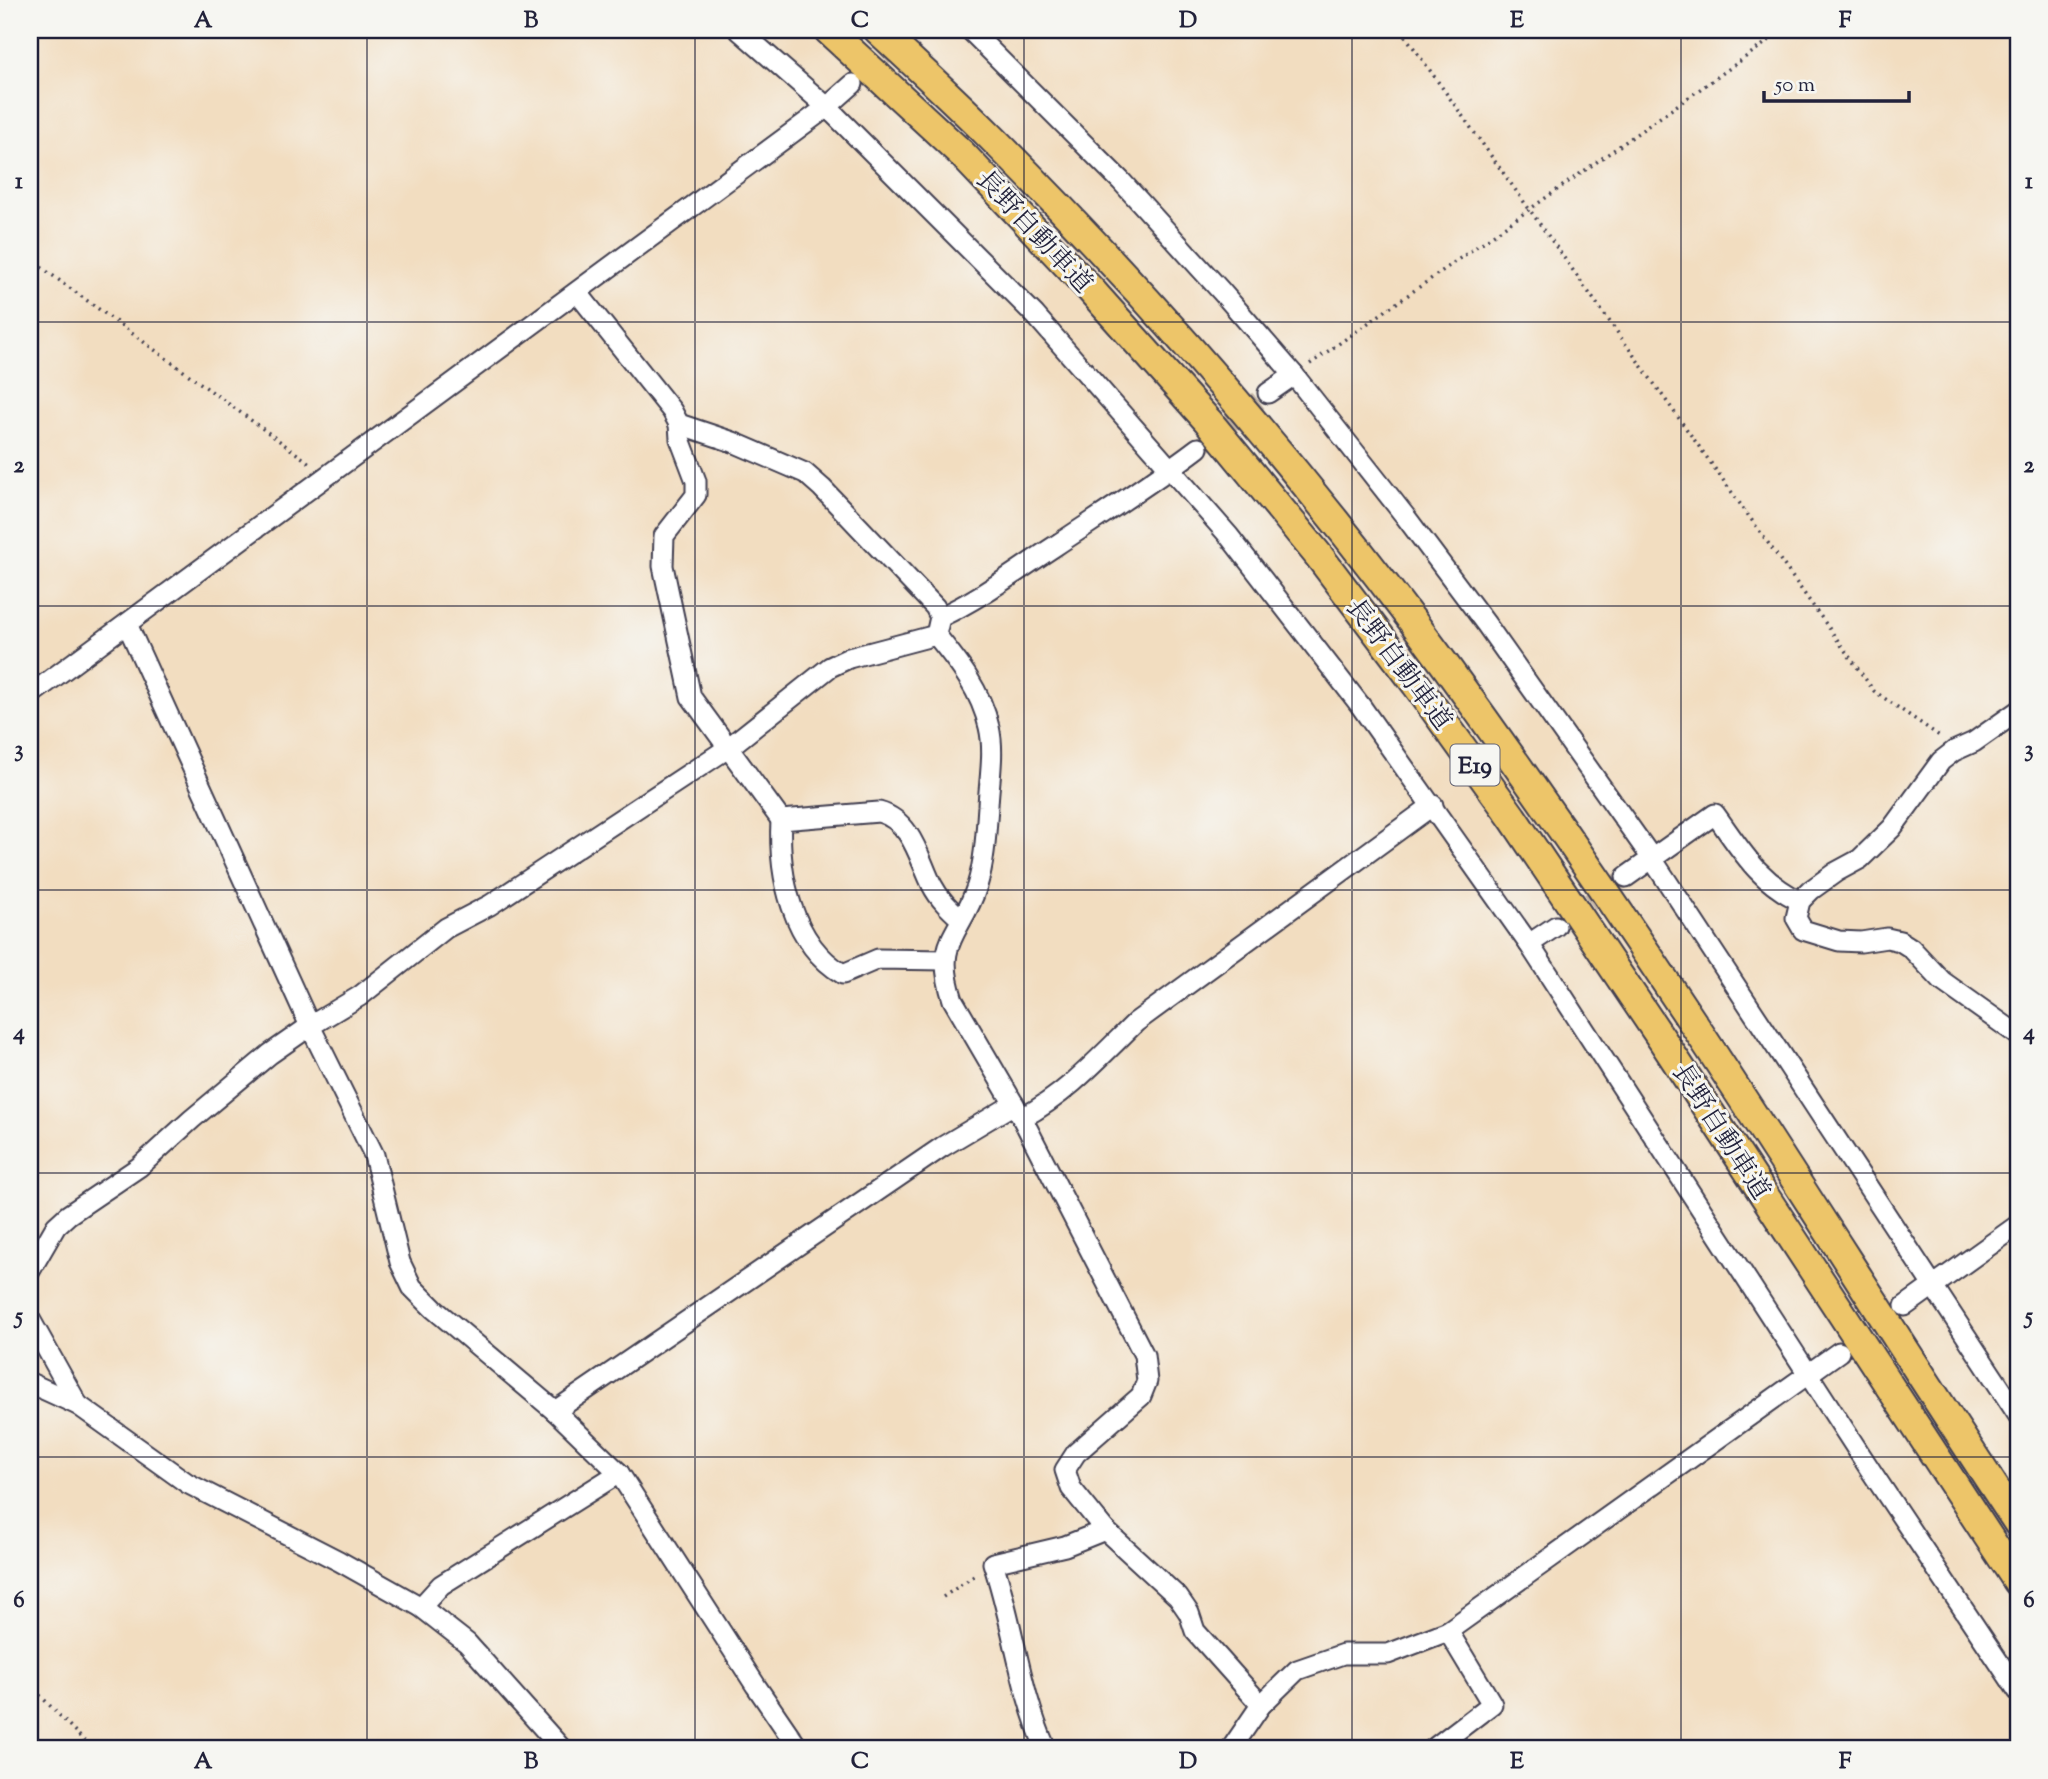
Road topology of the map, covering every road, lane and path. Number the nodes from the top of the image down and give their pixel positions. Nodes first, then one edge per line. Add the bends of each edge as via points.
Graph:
1 (739, 30) edge
2 (828, 30) edge
3 (878, 30) edge
4 (970, 30) edge
5 (1401, 30) edge
6 (1784, 30) edge
7 (853, 83) tunnel mouth
8 (827, 107) junction
9 (1531, 210) junction
10 (30, 259) edge
11 (576, 292) junction
12 (1294, 375) junction
13 (1268, 393) tunnel mouth
14 (679, 424) junction
15 (1198, 448) tunnel mouth
16 (1171, 468) junction
17 (324, 478) junction
18 (127, 624) junction
19 (938, 626) junction
20 (30, 695) edge
21 (2018, 711) edge
22 (728, 748) junction
23 (1954, 751) junction
24 (1433, 806) junction
25 (781, 820) junction
26 (1651, 857) junction
27 (1626, 877) tunnel mouth
28 (1800, 901) junction
29 (961, 919) junction
30 (1556, 926) tunnel mouth
31 (1529, 944) junction
32 (946, 960) junction
33 (310, 1026) junction
34 (2018, 1035) edge
35 (1018, 1111) junction
36 (2018, 1225) edge
37 (30, 1271) edge
38 (1934, 1285) junction
39 (1905, 1306) dead end
40 (30, 1319) edge
41 (1839, 1352) dead end
42 (1809, 1373) junction
43 (30, 1383) edge
44 (78, 1405) junction
45 (555, 1411) junction
46 (2018, 1415) edge
47 (619, 1473) junction
48 (2018, 1523) edge
49 (1105, 1530) junction
50 (993, 1563) junction
51 (2018, 1582) edge
52 (943, 1597) dead end
53 (421, 1607) junction
54 (1448, 1631) junction
55 (30, 1685) edge
56 (2018, 1691) edge
57 (1261, 1705) junction
58 (92, 1749) edge
59 (562, 1749) edge
60 (799, 1749) edge
61 (1046, 1749) edge
62 (1231, 1749) edge
63 (1433, 1749) edge

1 - 8 street
2 - 51 highway, 長野自動車道 / E19 via 961,153 1090,289 1208,421 1327,567 1520,829
3 - 48 highway, 長野自動車道 / E19 via 986,132 1118,268 1238,404 1443,662 1693,1023
4 - 12 street via 1121,181
5 - 9 path
6 - 9 path
7 - 8 street
8 - 11 street
8 - 16 street via 1035,315
9 - 12 path
9 - 23 path via 1874,691
10 - 17 path via 312,464
11 - 14 street
11 - 17 street
12 - 13 street
12 - 26 street via 1486,624
14 - 19 street via 805,473 935,607
14 - 22 street via 696,495 664,536 663,566 691,697
15 - 16 street
16 - 19 street via 954,610
16 - 24 street via 1229,536
17 - 18 street
18 - 20 street
18 - 33 street
19 - 22 street via 830,667
19 - 29 street via 974,688 990,739 985,852 977,887
21 - 23 street
22 - 25 street
22 - 33 street via 490,905 446,928 360,996
23 - 28 street via 1941,761 1874,846
24 - 31 street
24 - 35 street via 1136,1022 1066,1090
25 - 29 street via 879,812 891,815 915,844 932,886
25 - 32 street via 782,870 797,921 828,966 843,974 878,959
26 - 27 street
26 - 28 street via 1715,814 1757,872
26 - 38 street
28 - 34 street via 1796,918 1803,930 1839,941 1900,941 1942,981
29 - 32 street
30 - 31 street
31 - 42 street
32 - 35 street via 953,1000
33 - 37 street via 240,1077 139,1167 68,1214
33 - 45 street via 374,1155 400,1262 412,1287
35 - 45 street via 942,1147
35 - 49 street via 1144,1355 1147,1381 1140,1396 1076,1453 1065,1471 1071,1488
36 - 38 street
38 - 39 street
38 - 46 street
40 - 44 street
41 - 42 street
42 - 54 street
42 - 56 street
43 - 44 street
44 - 53 street via 187,1483
45 - 47 street
47 - 53 street via 441,1585
47 - 60 street
49 - 50 street via 1065,1546
49 - 57 street via 1178,1597 1195,1631
50 - 52 path
50 - 61 street via 1005,1598 1020,1676
53 - 59 street via 467,1643
54 - 57 street via 1388,1654 1343,1654 1297,1670
54 - 63 street via 1492,1704
55 - 58 path
57 - 62 street

